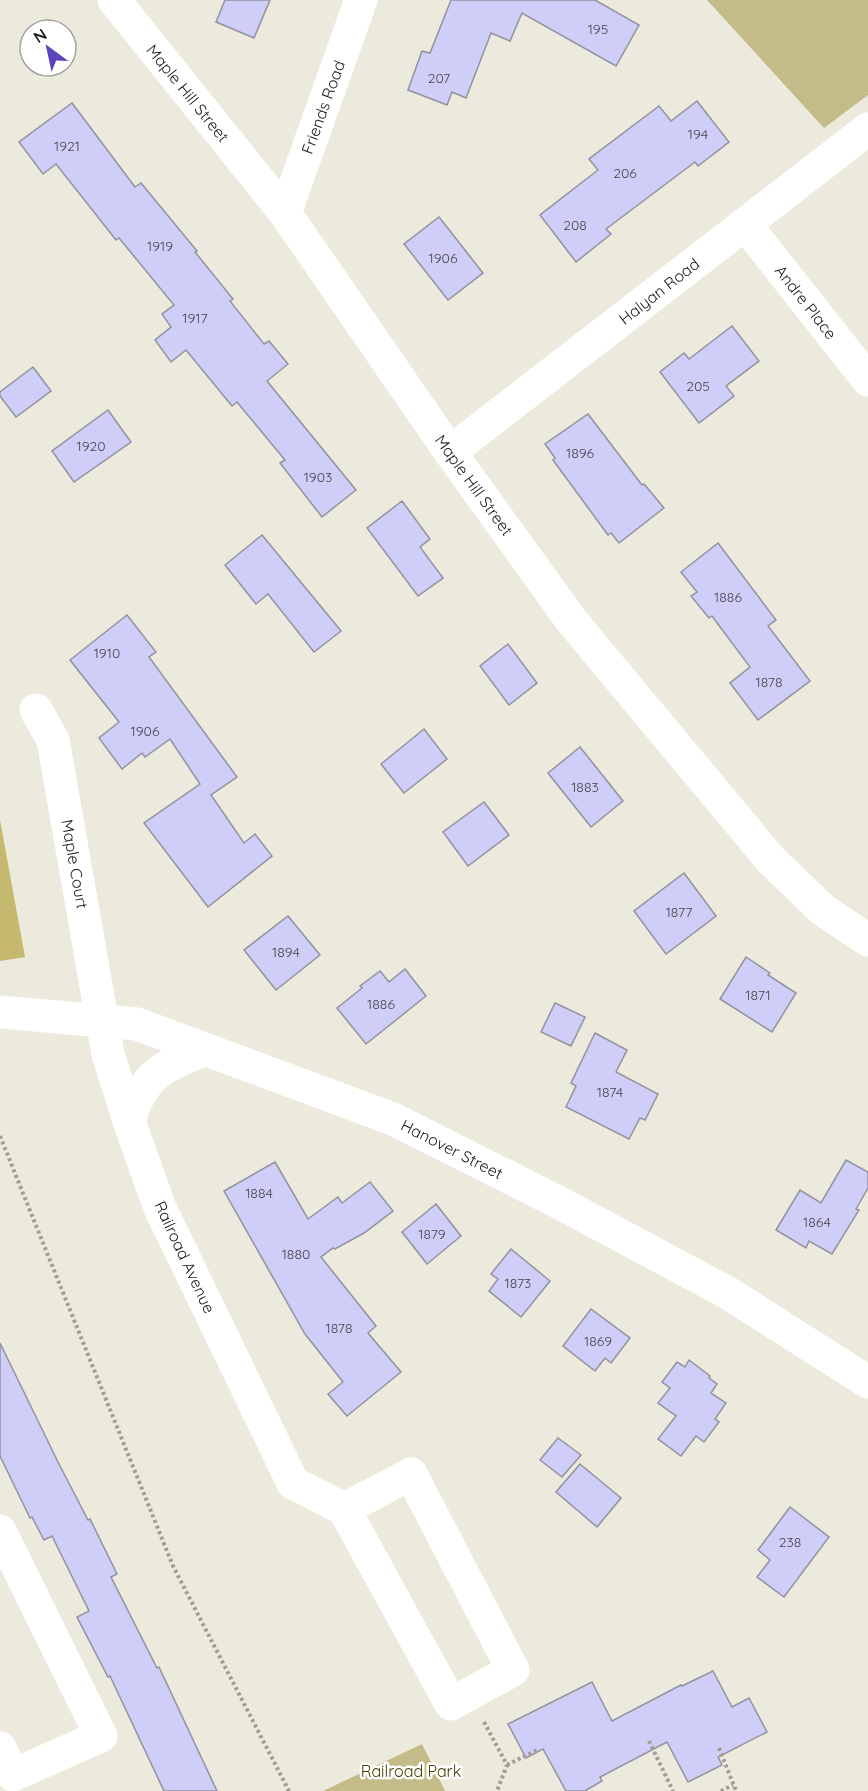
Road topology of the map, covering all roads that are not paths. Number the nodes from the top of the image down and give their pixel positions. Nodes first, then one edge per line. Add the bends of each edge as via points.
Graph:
1 (114, 0) edge
2 (361, 0) edge
3 (868, 129) edge
4 (285, 213) junction
5 (745, 224) junction
6 (868, 380) edge
7 (450, 452) junction
8 (36, 710) dead end
9 (868, 940) edge
10 (0, 1012) edge
11 (102, 1022) junction
12 (204, 1050) junction
13 (129, 1121) junction
14 (868, 1382) edge
15 (344, 1509) junction
16 (0, 1531) edge
17 (0, 1748) edge

1 - 4 street, Maple Hill Street
2 - 4 street, Friends Road
3 - 5 street, Halyan Road
4 - 7 street, Maple Hill Street
5 - 6 street, Andre Place
5 - 7 street, Halyan Road
7 - 9 street, Maple Hill Street via 571,620 771,860 823,910
8 - 11 street, Maple Court via 53,740
10 - 11 street, Hanover Street
11 - 12 street, Hanover Street via 137,1024
11 - 13 street, Railroad Avenue
12 - 13 street via 165,1067 145,1084
12 - 14 street, Hanover Street via 393,1119 561,1203 728,1293
13 - 15 street, Railroad Avenue via 160,1208 293,1483
15 - 15 street via 451,1704 513,1670 411,1474
16 - 17 street via 100,1736 13,1775

